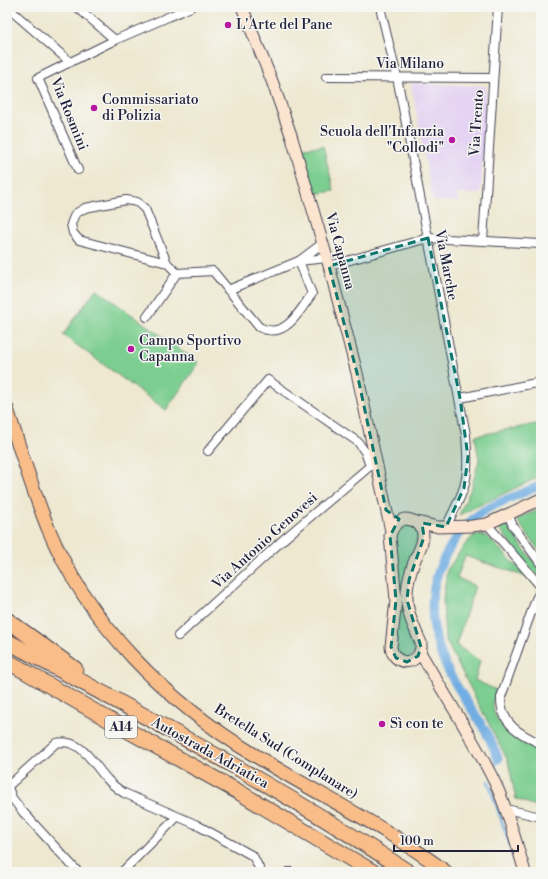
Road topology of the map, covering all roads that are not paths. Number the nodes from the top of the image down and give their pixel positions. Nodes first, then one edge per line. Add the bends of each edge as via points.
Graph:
1 (7, 7) edge
2 (77, 7) edge
3 (192, 7) edge
4 (242, 7) edge
5 (380, 7) edge
6 (498, 7) edge
7 (115, 40) junction
8 (70, 62) junction
9 (326, 77) dead end
10 (397, 77) junction
11 (493, 78) junction
12 (78, 170) dead end
13 (428, 238) junction
14 (483, 241) junction
15 (323, 243) junction
16 (541, 244) edge
17 (299, 261) junction
18 (328, 262) junction
19 (167, 263) junction
20 (177, 273) junction
21 (228, 290) junction
22 (147, 317) dead end
23 (541, 382) edge
24 (460, 398) junction
25 (7, 409) edge
26 (208, 451) dead end
27 (373, 464) junction
28 (541, 499) edge
29 (386, 510) junction
30 (508, 514) junction
31 (404, 519) junction
32 (417, 522) junction
33 (487, 524) junction
34 (442, 527) junction
35 (391, 531) junction
36 (424, 537) junction
37 (541, 564) edge
38 (541, 587) edge
39 (541, 590) edge
40 (7, 620) edge
41 (178, 636) dead end
42 (7, 641) edge
43 (420, 652) junction
44 (7, 661) edge
45 (411, 661) junction
46 (430, 669) junction
47 (127, 707) junction
48 (541, 744) edge
49 (7, 787) edge
50 (506, 809) junction
51 (178, 816) junction
52 (541, 817) edge
53 (78, 872) edge
54 (122, 872) edge
55 (261, 872) edge
56 (373, 872) edge
57 (408, 872) edge
58 (446, 872) edge
59 (525, 872) edge

1 - 8 street, Via Rosmini
2 - 7 street
3 - 7 street, Via Rosmini
4 - 15 main road, Via Capanna via 291,135
5 - 10 street, Via Marche
6 - 11 street, Via Trento
7 - 8 street, Via Rosmini
8 - 12 street, Via Rosmini via 38,78
9 - 10 street, Via Milano
10 - 11 street, Via Milano
10 - 13 street, Via Marche
11 - 14 street, Via Trento
13 - 14 street
13 - 18 street
13 - 24 street, Via Marche
14 - 16 street
15 - 17 street
15 - 18 main road, Via Capanna
17 - 18 street
17 - 21 street
17 - 21 street via 312,294 290,323 280,329 269,331 259,327
18 - 27 main road, Via Capanna via 357,373
19 - 19 street via 79,240 73,233 71,224 76,214 85,208 126,200 137,202 145,209
19 - 20 street
20 - 21 street via 213,271
20 - 22 street
23 - 24 street
24 - 34 street, Via Marche via 466,434 467,473 464,488
25 - 58 main road, Bretella Sud (Complanare) via 26,469 64,561 93,608 123,648 158,683 196,715 255,755 387,832
26 - 27 street via 268,380 358,442
27 - 29 main road, Via Capanna
27 - 41 street, Via Antonio Genovesi via 285,538
28 - 30 main road
29 - 31 main road via 397,518
29 - 35 main road, Via Capanna
30 - 33 main road
30 - 37 street via 513,526
31 - 32 main road
31 - 35 main road via 396,523
32 - 34 main road
32 - 36 main road
33 - 34 main road
33 - 38 street
34 - 36 main road via 428,532
35 - 45 main road, Via Capanna via 396,600 392,651 399,660
36 - 43 main road via 409,580 406,600 421,642
39 - 48 street via 501,697 504,717 511,726
40 - 47 highway
42 - 47 highway, Autostrada Adriatica / A14
43 - 45 main road
43 - 46 main road
44 - 56 highway, Autostrada Adriatica / A14 via 237,791
45 - 46 main road, Via Capanna
46 - 50 main road via 485,764
47 - 57 highway, Autostrada Adriatica / A14 via 291,799
49 - 51 street via 56,743 64,741 72,743 86,753 107,779 124,793
49 - 53 street via 23,812
50 - 52 street
50 - 59 main road
51 - 54 street
51 - 55 street via 253,856

